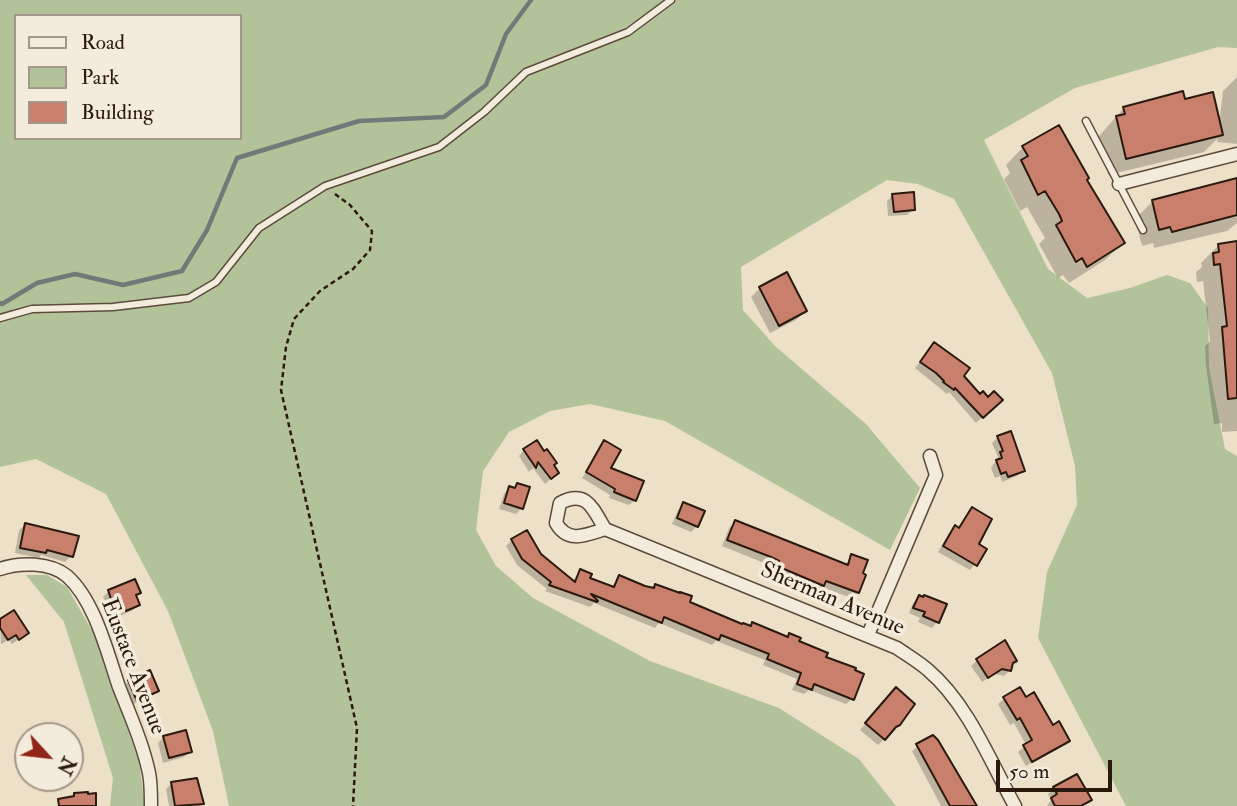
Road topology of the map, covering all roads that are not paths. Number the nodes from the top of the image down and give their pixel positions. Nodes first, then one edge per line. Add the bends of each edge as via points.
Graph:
1 (671, 0) edge
2 (1086, 121) dead end
3 (1237, 154) edge
4 (1119, 184) junction
5 (1143, 230) dead end
6 (0, 318) edge
7 (930, 456) dead end
8 (604, 529) dead end
9 (0, 569) edge
10 (868, 635) junction
11 (151, 805) edge
12 (1015, 806) edge

1 - 6 lane via 628,32 526,72 439,147 325,186 260,228 216,282 189,298 113,307 32,309
2 - 4 lane
3 - 4 street
4 - 5 lane
7 - 10 street via 936,475
8 - 10 street, Sherman Avenue
9 - 11 street, Eustace Avenue via 15,564 58,570 77,587 98,626 141,745 150,775
10 - 12 street, Sherman Avenue via 928,669 946,688 963,710

